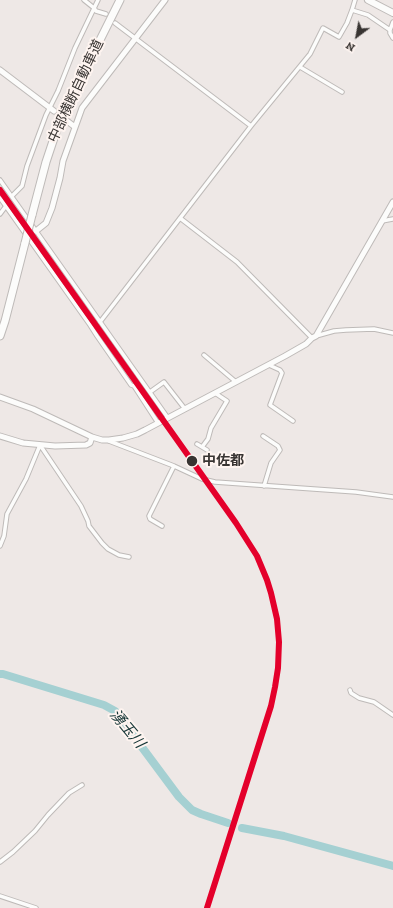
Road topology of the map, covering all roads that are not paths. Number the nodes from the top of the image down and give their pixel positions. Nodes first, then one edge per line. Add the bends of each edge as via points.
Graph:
1 (84, 0) edge
2 (98, 0) edge
3 (116, 0) edge
4 (120, 0) edge
5 (165, 0) edge
6 (356, 0) edge
7 (368, 0) edge
8 (94, 8) junction
9 (352, 10) junction
10 (393, 13) edge
11 (106, 14) dead end
12 (393, 22) edge
13 (116, 24) dead end
14 (390, 30) junction
15 (104, 32) junction
16 (393, 38) edge
17 (135, 39) junction
18 (300, 67) junction
19 (0, 70) edge
20 (342, 92) dead end
21 (52, 110) junction
22 (67, 121) dead end
23 (250, 126) junction
24 (75, 127) junction
25 (0, 180) edge
26 (12, 196) junction
27 (0, 198) edge
28 (393, 202) edge
29 (6, 206) junction
30 (0, 214) edge
31 (180, 218) junction
32 (393, 219) edge
33 (382, 221) junction
34 (36, 231) junction
35 (100, 322) junction
36 (393, 333) edge
37 (0, 336) edge
38 (314, 337) junction
39 (204, 355) dead end
40 (269, 365) junction
41 (236, 382) junction
42 (150, 392) junction
43 (215, 393) junction
44 (0, 396) edge
45 (185, 409) junction
46 (168, 418) junction
47 (293, 421) dead end
48 (158, 423) junction
49 (270, 434) dead end
50 (0, 436) edge
51 (263, 436) dead end
52 (92, 437) junction
53 (267, 439) junction
54 (109, 440) junction
55 (197, 444) dead end
56 (40, 445) junction
57 (202, 447) junction
58 (207, 450) dead end
59 (174, 466) junction
60 (264, 486) junction
61 (393, 496) edge
62 (162, 526) dead end
63 (2, 540) edge
64 (0, 546) edge
65 (130, 557) dead end
66 (350, 690) dead end
67 (393, 715) edge
68 (82, 785) dead end
69 (0, 862) edge
70 (0, 896) edge
71 (36, 908) edge

1 - 8 street
2 - 8 street
3 - 15 highway, 中部横断自動車道
4 - 15 highway, 中部横断自動車道
5 - 17 street
6 - 9 street
7 - 10 main road
8 - 11 street
8 - 21 street via 75,48
9 - 14 street via 368,15
9 - 18 street via 339,37 323,28 310,54
12 - 14 street
13 - 17 street
14 - 16 street
15 - 37 highway, 中部横断自動車道, bridge via 60,120 49,152
17 - 23 street
17 - 24 street via 82,108
18 - 20 street
18 - 23 street
19 - 21 street
21 - 26 street via 32,150 22,186
22 - 24 street
23 - 31 street
24 - 34 street via 63,161 52,208 46,223
25 - 26 street
26 - 34 street
27 - 29 street
28 - 33 street
29 - 30 street
29 - 48 street
31 - 35 street
31 - 38 street via 237,262
32 - 33 street
33 - 38 street
34 - 35 street
35 - 42 street
36 - 38 street via 374,329 346,330
38 - 40 street
39 - 41 street
40 - 41 street
40 - 47 street via 282,373 270,405
41 - 43 street
42 - 45 street via 164,382
42 - 46 street
43 - 45 street
43 - 57 street via 228,401
44 - 52 street
45 - 46 street
46 - 48 street
48 - 54 street via 133,435
49 - 53 street
50 - 56 street
51 - 53 street
52 - 54 street
52 - 56 street via 90,443 81,446
53 - 60 street via 280,450 271,463
54 - 59 street
55 - 57 street
56 - 63 street via 26,479 7,514
56 - 65 street via 104,546 119,555
57 - 58 street
59 - 60 street via 215,482
59 - 62 street via 149,516
60 - 61 street
63 - 64 street
66 - 67 street via 358,698 374,702
68 - 69 street via 69,793 35,831
70 - 71 street

